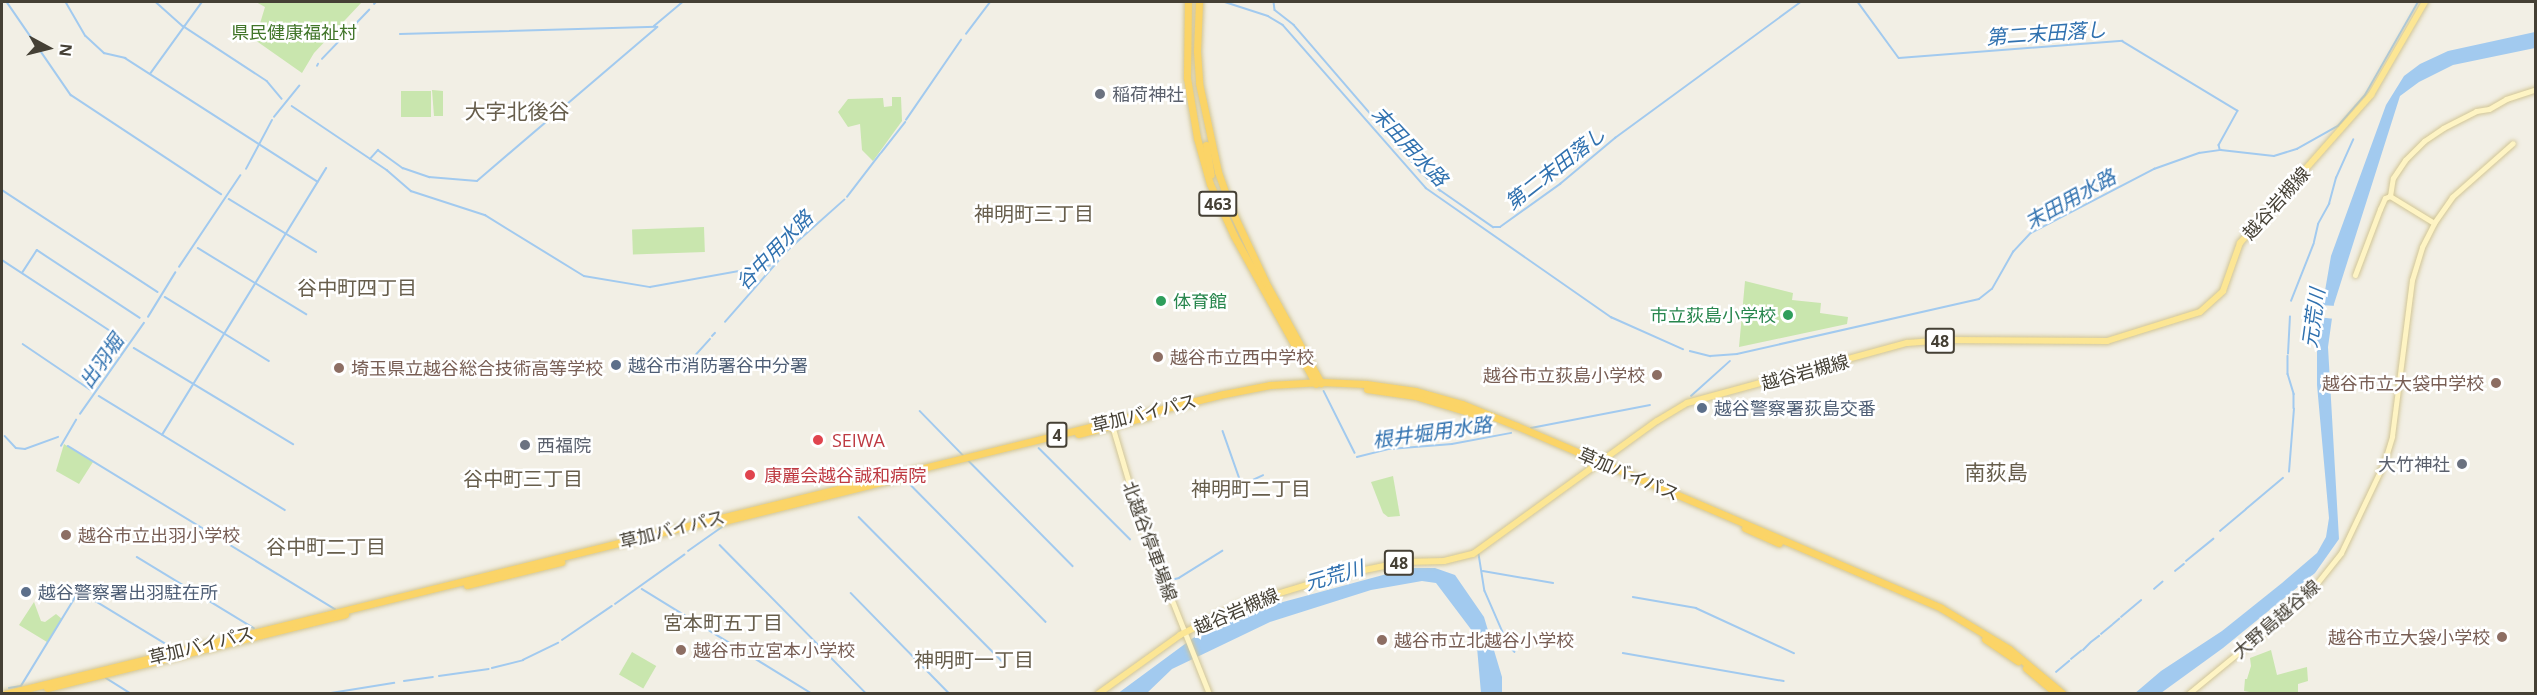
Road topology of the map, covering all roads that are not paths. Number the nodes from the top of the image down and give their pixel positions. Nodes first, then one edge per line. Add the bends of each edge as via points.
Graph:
1 (1188, 2) edge
2 (1199, 2) edge
3 (2425, 2) edge
4 (2535, 89) edge
5 (1206, 128) junction
6 (2513, 143) dead end
7 (1218, 194) dead end
8 (2390, 196) junction
9 (2433, 223) junction
10 (2355, 275) dead end
11 (1319, 384) junction
12 (1112, 423) junction
13 (1599, 463) junction
14 (1185, 634) junction
15 (5, 693) edge
16 (24, 693) edge
17 (1098, 693) edge
18 (1209, 693) edge
19 (2056, 693) edge
20 (2063, 693) edge
21 (2188, 693) edge

1 - 11 highway, 463 via 1187,78 1210,184 1234,236
2 - 5 highway, 463 via 1197,51
3 - 13 main road, 越谷岩槻線 / 48 via 2371,95 2240,243 2223,291 2199,312 2107,341 1947,340 1899,345 1687,403
4 - 8 main road via 2467,115 2432,135 2398,170
5 - 7 highway via 1210,171
5 - 11 highway, 463 via 1232,211
6 - 9 main road, 大野島越谷線 via 2462,186
8 - 9 main road
8 - 10 main road via 2380,209
9 - 21 main road, 大野島越谷線 via 2412,280 2392,436 2384,463 2341,553 2306,597
11 - 12 highway, 草加バイパス / 4 via 1240,394
11 - 13 highway, 草加バイパス / 4 via 1393,392 1453,406
12 - 14 main road, 北越谷停車場線 via 1134,503
12 - 15 highway, 草加バイパス / 4
12 - 16 highway, 草加バイパス / 4
13 - 14 main road, 越谷岩槻線 / 48 via 1473,554 1444,561 1404,562 1318,580 1240,604
13 - 19 highway, 草加バイパス / 4 via 1940,613 1991,642
13 - 20 highway, 草加バイパス / 4 via 1941,608 2009,649
14 - 17 main road, 越谷岩槻線 / 48
14 - 18 main road, 北越谷停車場線

